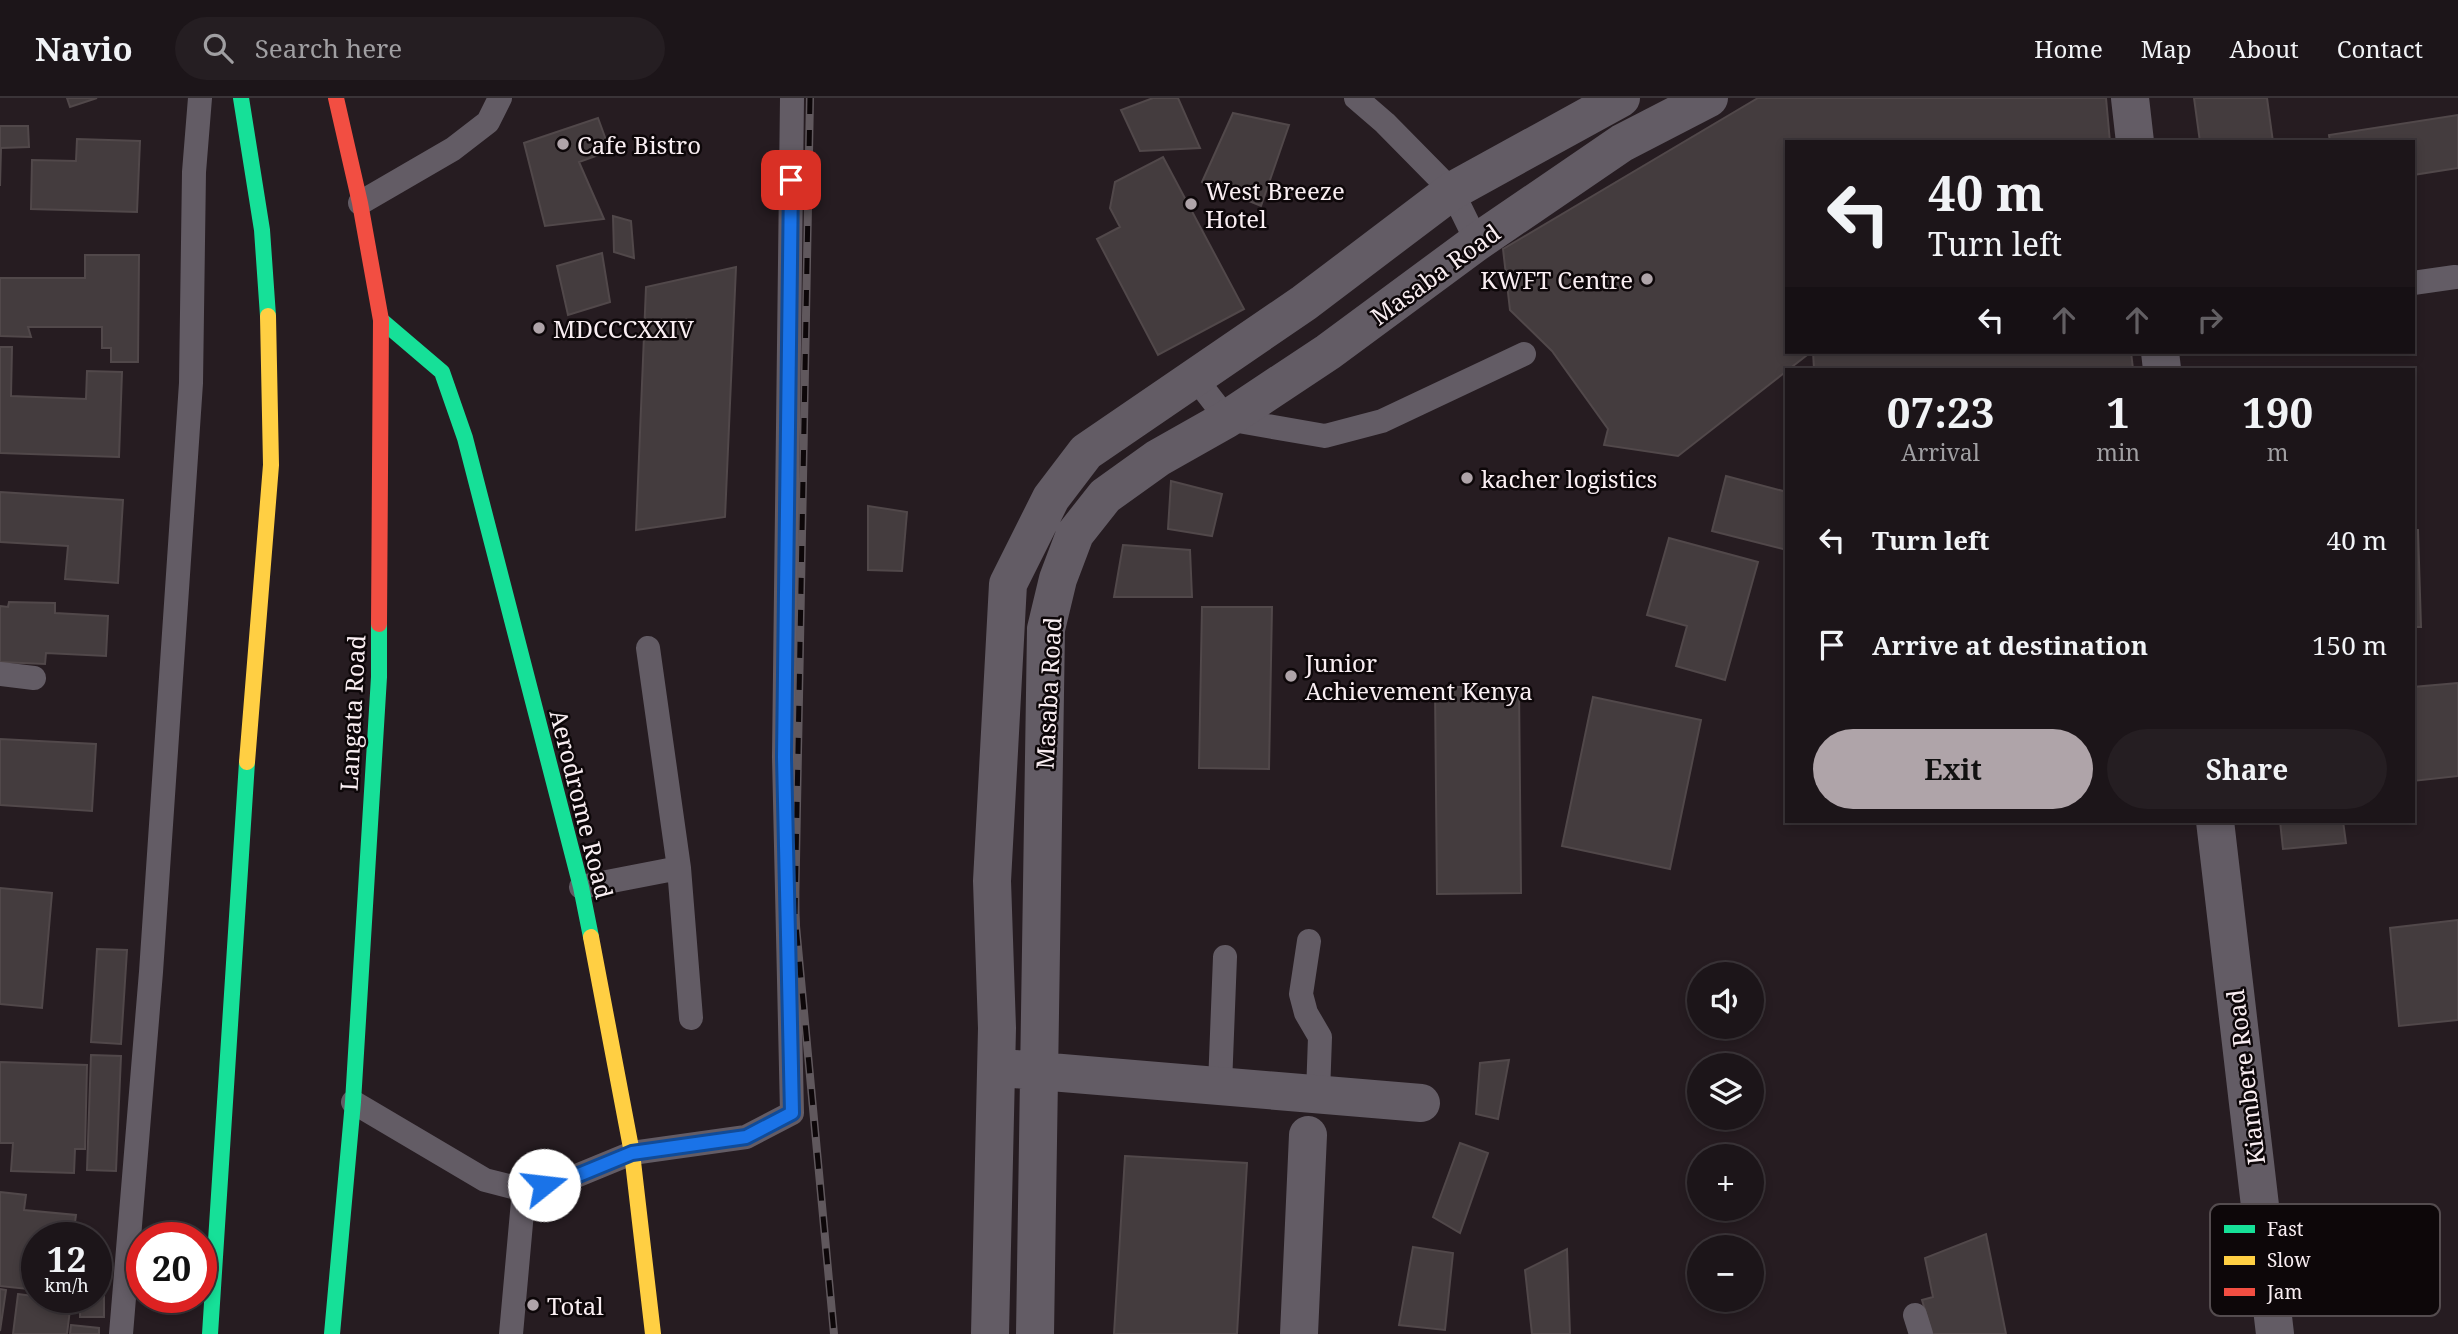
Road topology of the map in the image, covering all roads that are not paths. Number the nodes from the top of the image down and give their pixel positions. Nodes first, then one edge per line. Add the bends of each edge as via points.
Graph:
1 (200, 98) edge
2 (241, 98) edge
3 (336, 98) edge
4 (500, 98) edge
5 (792, 98) edge
6 (1356, 98) edge
7 (1621, 98) edge
8 (1709, 98) edge
9 (2130, 98) edge
10 (2135, 140) edge
11 (1452, 191) junction
12 (360, 203) junction
13 (1477, 242) junction
14 (2455, 277) dead end
15 (2415, 283) edge
16 (1304, 303) junction
17 (381, 320) junction
18 (1328, 352) junction
19 (1524, 354) dead end
20 (1195, 379) junction
21 (1227, 419) junction
22 (648, 648) dead end
23 (0, 674) edge
24 (34, 678) dead end
25 (2215, 823) edge
26 (679, 868) junction
27 (581, 887) junction
28 (1309, 941) dead end
29 (1226, 957) dead end
30 (691, 1018) dead end
31 (995, 1069) junction
32 (1039, 1069) junction
33 (1220, 1084) junction
34 (1318, 1094) junction
35 (353, 1102) junction
36 (1421, 1103) dead end
37 (1308, 1135) dead end
38 (632, 1153) junction
39 (524, 1190) junction
40 (2261, 1204) edge
41 (2274, 1316) edge
42 (121, 1334) edge
43 (209, 1334) edge
44 (332, 1334) edge
45 (511, 1334) edge
46 (653, 1334) edge
47 (990, 1334) edge
48 (1035, 1334) edge
49 (1299, 1334) edge
50 (2276, 1334) edge

1 - 42 lane via 194,172 190,397
2 - 43 main road via 262,230 271,466
3 - 12 main road, Langata Road
4 - 12 lane via 488,122 453,149
5 - 38 lane via 784,757 792,1113 746,1137
6 - 11 lane
7 - 11 street, Masaba Road
8 - 13 street, Masaba Road via 1622,143
9 - 10 street
11 - 13 lane
11 - 16 street, Masaba Road
12 - 17 main road, Langata Road
13 - 18 street, Masaba Road
14 - 15 lane
16 - 18 street
16 - 20 street, Masaba Road
17 - 27 main road, Aerodrome Road via 442,372 465,438
17 - 35 main road, Langata Road via 379,677
18 - 21 street, Masaba Road
19 - 21 lane via 1382,421 1325,436
20 - 21 lane
20 - 31 street, Masaba Road via 1086,452 1051,498 1008,584 992,881
21 - 32 street, Masaba Road via 1158,458 1105,496 1075,534 1058,579 1046,629
22 - 26 lane
23 - 24 lane
25 - 40 street, Kiambere Road
26 - 27 lane
26 - 30 lane
27 - 38 main road, Aerodrome Road
28 - 34 lane via 1301,994 1320,1037
29 - 33 lane
31 - 32 street
31 - 47 street, Masaba Road
32 - 33 street
32 - 48 street, Masaba Road
33 - 34 street
34 - 36 street
35 - 39 lane via 485,1180
35 - 44 main road, Langata Road
37 - 49 street
38 - 39 lane via 564,1181
38 - 46 main road, Aerodrome Road
39 - 45 lane
41 - 50 street, Kiambere Road

